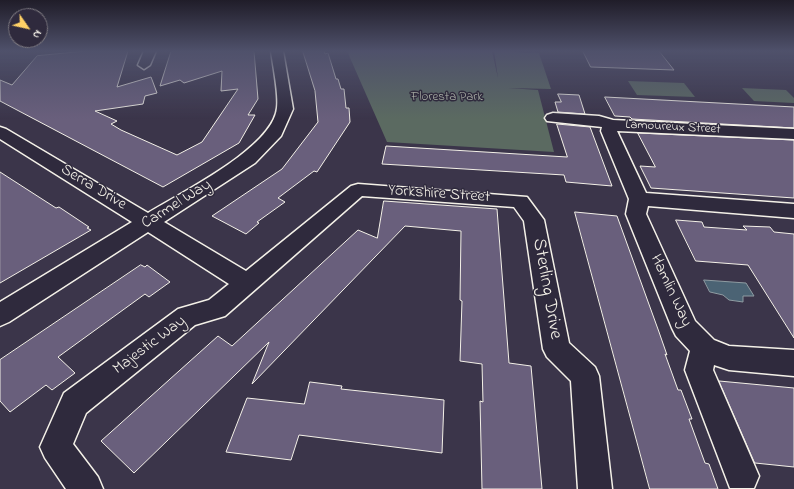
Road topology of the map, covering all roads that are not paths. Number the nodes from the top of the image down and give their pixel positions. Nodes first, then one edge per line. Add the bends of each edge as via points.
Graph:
1 (280, 74) edge
2 (553, 118) dead end
3 (611, 125) junction
4 (0, 132) edge
5 (794, 134) edge
6 (358, 190) joint
7 (639, 199) junction
8 (520, 200) joint
9 (794, 211) edge
10 (150, 222) junction
11 (247, 283) junction
12 (0, 314) edge
13 (704, 348) junction
14 (794, 363) edge
15 (742, 476) dead end
16 (86, 489) edge
17 (595, 489) edge

1 - 10 street, Carmel Way via 285,109 275,133 249,159
2 - 3 street, Lamoureux Street via 599,121
3 - 5 street, Lamoureux Street
3 - 7 street, Hamlin Way via 610,132
4 - 10 street, Serra Drive
6 - 8 street, Yorkshire Street
6 - 11 street, Majestic Way
7 - 9 street
7 - 13 street, Hamlin Way via 636,214 685,328
8 - 17 street, Sterling Drive via 534,220 557,349 585,376
10 - 11 street, Serra Drive
10 - 12 street, Carmel Way
11 - 16 street, Majestic Way via 216,309 187,316 75,403 56,447
13 - 14 street via 729,358
13 - 15 street via 698,370

